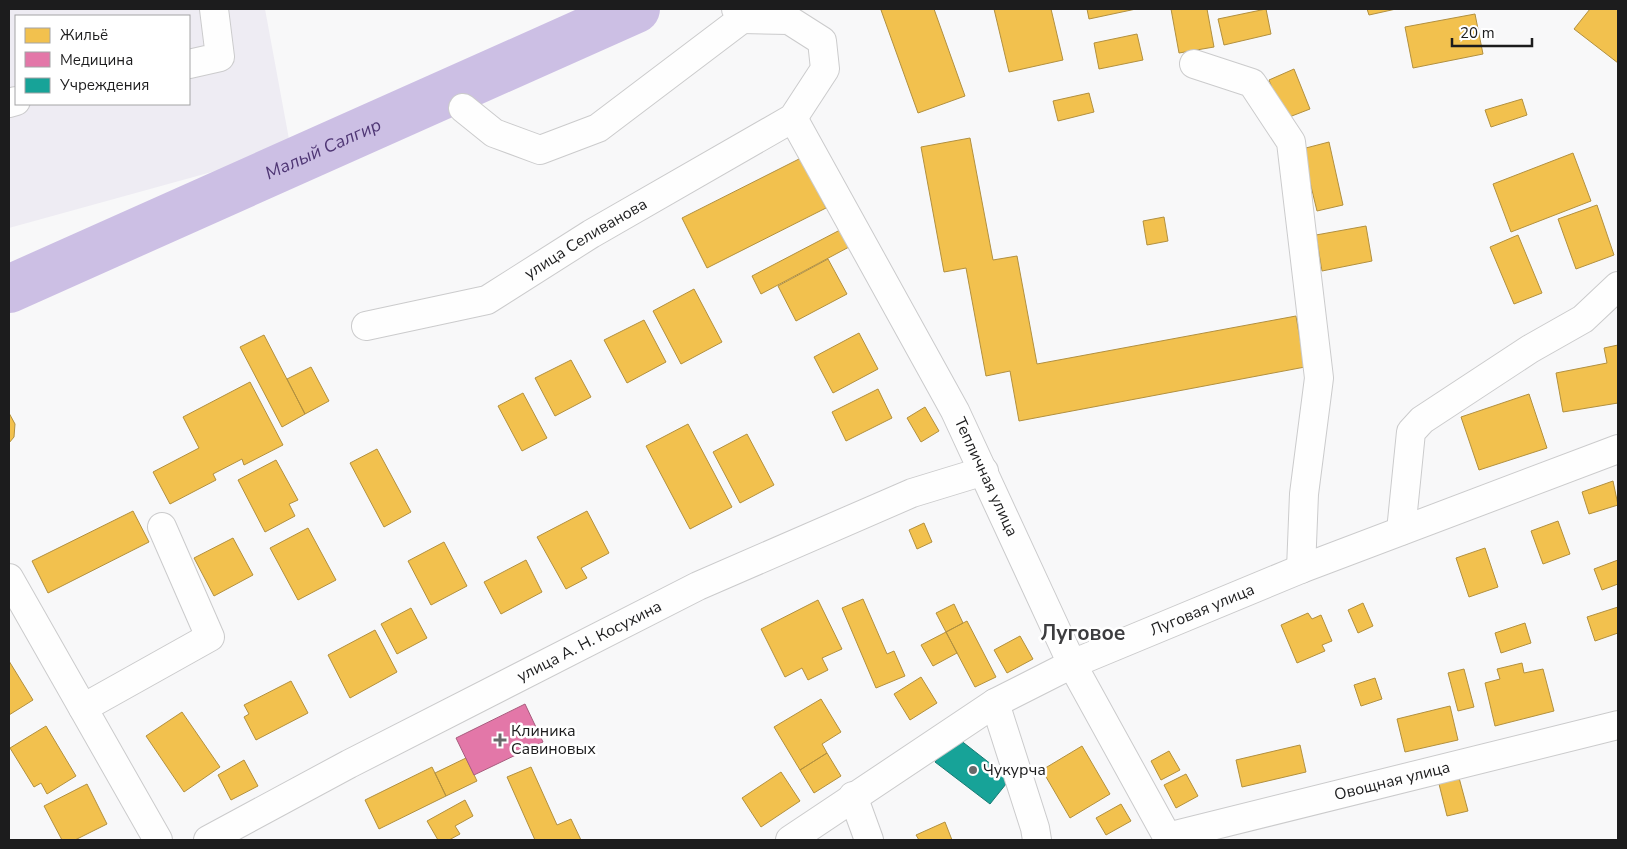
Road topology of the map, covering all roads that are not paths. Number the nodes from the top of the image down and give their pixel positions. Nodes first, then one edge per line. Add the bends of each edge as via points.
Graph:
1 (214, 9) edge
2 (739, 14) edge
3 (190, 64) edge
4 (1194, 64) dead end
5 (463, 108) dead end
6 (793, 118) junction
7 (1618, 286) edge
8 (366, 326) dead end
9 (1618, 449) edge
10 (984, 471) junction
11 (162, 527) dead end
12 (1400, 531) junction
13 (1300, 569) junction
14 (9, 578) edge
15 (1072, 664) junction
16 (995, 703) junction
17 (83, 708) junction
18 (1618, 725) edge
19 (853, 796) junction
20 (1168, 839) edge
21 (158, 840) edge
22 (208, 840) edge
23 (790, 840) edge
24 (869, 840) edge
25 (1037, 840) edge

1 - 3 street via 220,57
2 - 5 street via 598,128 540,150 494,133
2 - 6 street via 789,20 822,41 825,69
4 - 13 street via 1252,83 1291,142 1319,378 1304,494
6 - 8 street, улица Селиванова via 590,234 487,300
6 - 10 street, Тепличная улица via 955,411
7 - 12 street via 1582,319 1422,420 1411,432
9 - 12 street, Луговая улица
10 - 15 street, Тепличная улица
10 - 22 street, улица А. Н. Косухина via 912,493 698,586 349,764
11 - 17 street via 210,636
12 - 13 street, Луговая улица
13 - 15 street, Луговая улица
14 - 17 street
15 - 16 street, Луговая улица
15 - 20 street, Тепличная улица
16 - 19 street, Луговая улица
16 - 25 street
17 - 21 street
18 - 20 street, Овощная улица
19 - 23 street, Луговая улица
19 - 24 street

